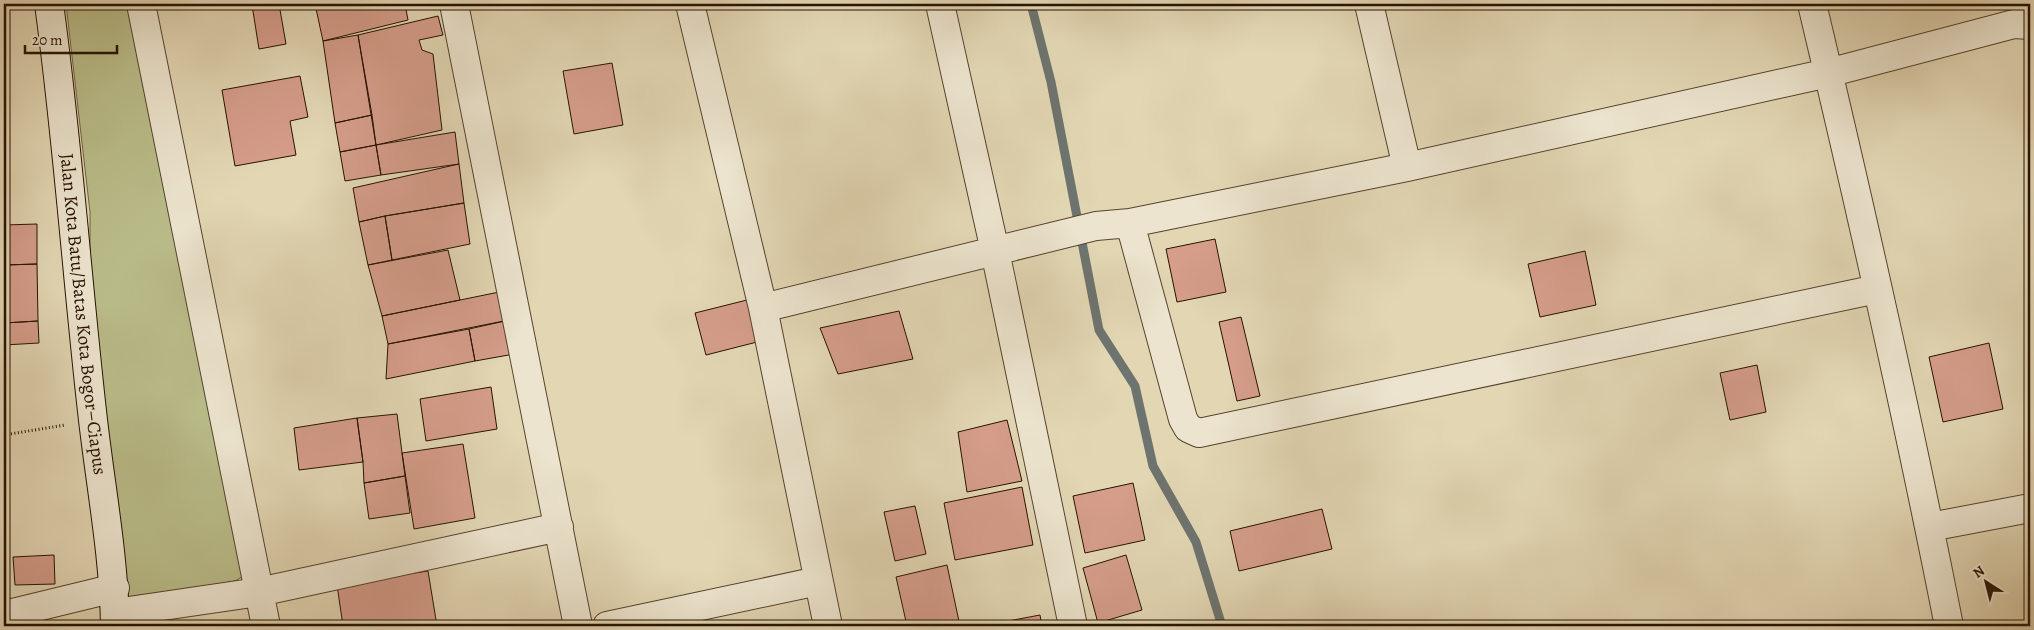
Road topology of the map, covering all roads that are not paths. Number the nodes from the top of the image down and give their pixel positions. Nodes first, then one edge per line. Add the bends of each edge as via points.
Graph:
1 (49, 4) edge
2 (140, 4) edge
3 (454, 4) edge
4 (690, 4) edge
5 (940, 4) edge
6 (1369, 4) edge
7 (1812, 4) edge
8 (2023, 17) edge
9 (1828, 73) junction
10 (1407, 167) junction
11 (1130, 223) junction
12 (995, 251) junction
13 (1877, 289) junction
14 (763, 308) junction
15 (2030, 508) edge
16 (559, 526) junction
17 (1930, 527) junction
18 (818, 580) junction
19 (259, 592) junction
20 (115, 609) edge
21 (4, 615) edge
22 (266, 626) edge
23 (578, 626) edge
24 (607, 626) edge
25 (828, 626) edge
26 (1072, 626) edge
27 (1950, 626) edge

1 - 20 street, Jalan Kota Batu/Batas Kota Bogor–Ciapus
2 - 19 street
3 - 16 street
4 - 14 street
5 - 12 street
6 - 10 street
7 - 9 street
8 - 9 street
9 - 10 street
9 - 13 street
10 - 11 street
11 - 12 street via 1096,226
11 - 13 street via 1183,418 1188,428 1199,433
12 - 14 street
12 - 26 street
13 - 17 street
14 - 18 street
15 - 17 street
16 - 19 street
16 - 23 street
17 - 27 street
18 - 24 street
18 - 25 street
19 - 20 street
19 - 22 street
20 - 21 street

